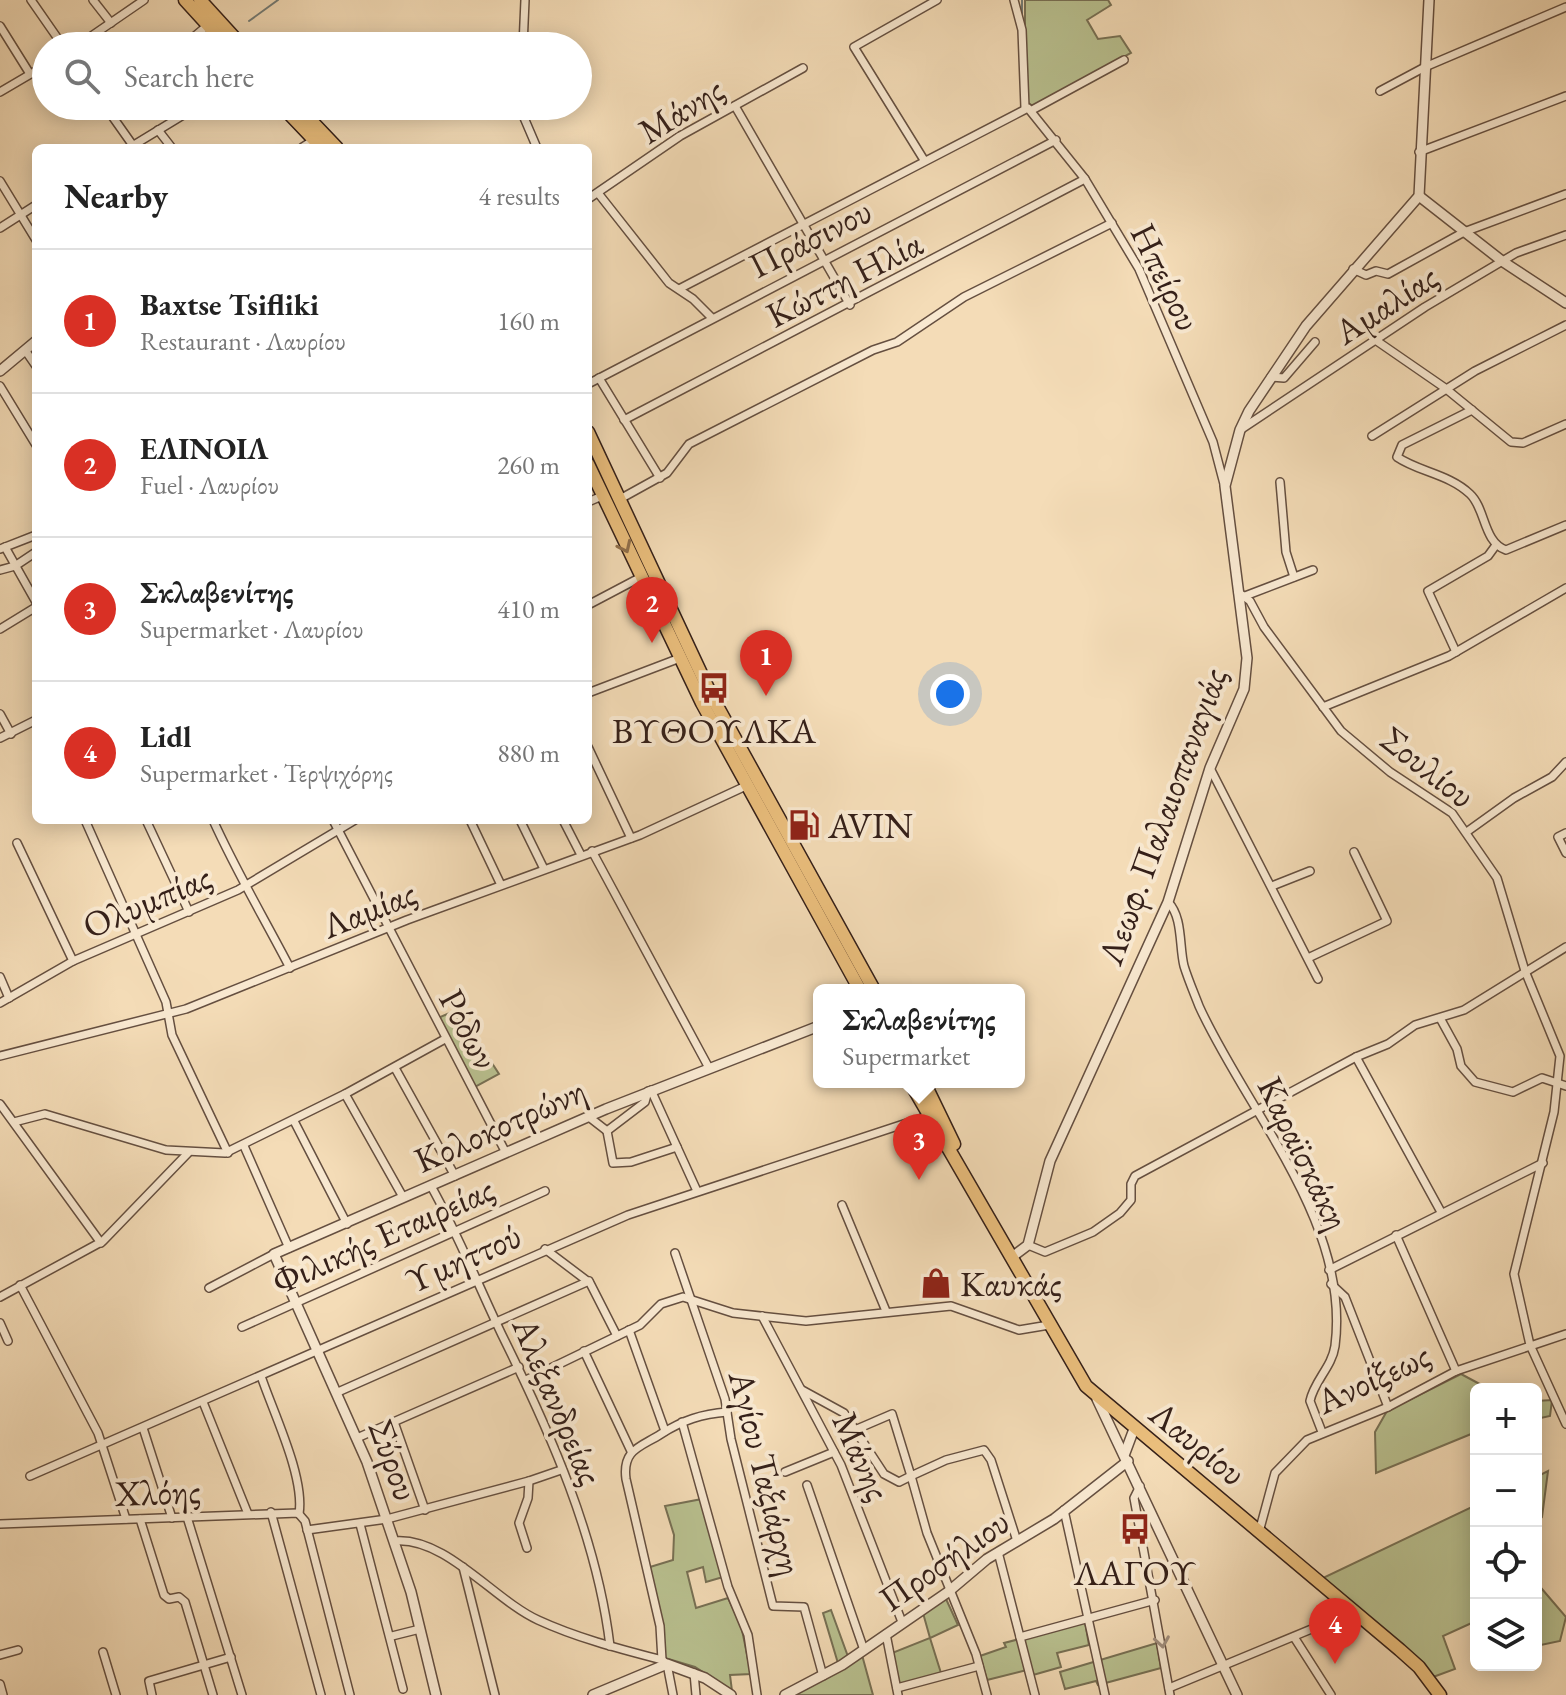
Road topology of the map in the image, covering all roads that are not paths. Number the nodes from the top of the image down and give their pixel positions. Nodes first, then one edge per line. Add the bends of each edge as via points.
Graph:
1 (31, 0) edge
2 (93, 0) edge
3 (144, 0) edge
4 (185, 0) edge
5 (200, 0) edge
6 (525, 0) edge
7 (937, 0) edge
8 (1014, 0) edge
9 (1429, 0) edge
10 (1566, 7) edge
11 (111, 23) junction
12 (208, 25) junction
13 (0, 26) edge
14 (53, 32) edge
15 (98, 32) edge
16 (200, 32) edge
17 (214, 32) edge
18 (229, 32) edge
19 (524, 32) edge
20 (1124, 60) dead end
21 (1425, 67) junction
22 (803, 68) dead end
23 (30, 74) joint
24 (1380, 91) dead end
25 (0, 92) edge
26 (1566, 96) edge
27 (735, 106) junction
28 (1028, 108) junction
29 (114, 120) edge
30 (175, 120) edge
31 (297, 120) edge
32 (306, 120) edge
33 (525, 120) edge
34 (158, 130) junction
35 (1056, 140) junction
36 (320, 141) edge
37 (130, 144) edge
38 (137, 144) edge
39 (169, 144) edge
40 (535, 144) edge
41 (1419, 152) junction
42 (924, 160) junction
43 (1085, 179) junction
44 (0, 181) edge
45 (598, 193) junction
46 (1566, 194) edge
47 (1419, 196) junction
48 (592, 197) edge
49 (32, 208) edge
50 (20, 215) junction
51 (804, 222) junction
52 (1112, 223) junction
53 (0, 228) edge
54 (1464, 232) junction
55 (32, 234) edge
56 (1566, 235) edge
57 (824, 260) junction
58 (1502, 261) junction
59 (1353, 269) junction
60 (679, 289) junction
61 (1566, 303) edge
62 (850, 305) junction
63 (712, 318) junction
64 (1566, 325) edge
65 (1374, 339) junction
66 (1315, 342) dead end
67 (32, 344) edge
68 (25, 350) junction
69 (32, 360) edge
70 (0, 371) edge
71 (1271, 377) junction
72 (599, 378) junction
73 (592, 382) edge
74 (0, 386) edge
75 (1445, 388) junction
76 (1472, 410) junction
77 (624, 420) junction
78 (1566, 424) edge
79 (1240, 430) junction
80 (1372, 436) dead end
81 (32, 438) edge
82 (592, 440) edge
83 (592, 473) edge
84 (660, 478) junction
85 (1280, 482) dead end
86 (1225, 486) junction
87 (602, 496) junction
88 (620, 499) junction
89 (592, 500) edge
90 (1566, 525) edge
91 (32, 537) edge
92 (1496, 545) junction
93 (2, 548) edge
94 (32, 555) edge
95 (15, 566) junction
96 (0, 570) edge
97 (1313, 570) dead end
98 (653, 572) junction
99 (1294, 577) junction
100 (640, 578) junction
101 (1566, 588) edge
102 (1241, 594) junction
103 (32, 598) edge
104 (592, 603) edge
105 (32, 608) edge
106 (0, 629) edge
107 (1456, 652) junction
108 (680, 658) junction
109 (592, 691) edge
110 (1323, 707) junction
111 (0, 714) edge
112 (32, 722) edge
113 (11, 734) junction
114 (0, 738) edge
115 (592, 755) edge
116 (1566, 762) edge
117 (1210, 768) junction
118 (748, 785) junction
119 (87, 824) edge
120 (148, 824) edge
121 (215, 824) edge
122 (335, 824) edge
123 (349, 824) edge
124 (472, 824) edge
125 (522, 824) edge
126 (565, 824) edge
127 (338, 831) junction
128 (1468, 831) junction
129 (1566, 833) edge
130 (631, 838) junction
131 (17, 843) dead end
132 (592, 851) junction
133 (1354, 852) dead end
134 (1566, 853) edge
135 (581, 855) junction
136 (544, 869) junction
137 (1310, 871) dead end
138 (501, 885) junction
139 (1272, 886) junction
140 (244, 887) junction
141 (1168, 902) junction
142 (189, 912) junction
143 (387, 928) junction
144 (137, 934) junction
145 (1566, 947) edge
146 (1308, 958) junction
147 (73, 961) junction
148 (290, 968) junction
149 (1525, 971) junction
150 (0, 977) edge
151 (1318, 979) dead end
152 (857, 984) edge
153 (871, 984) edge
154 (9, 998) junction
155 (0, 1003) edge
156 (169, 1013) junction
157 (1440, 1018) junction
158 (813, 1028) edge
159 (445, 1039) junction
160 (0, 1056) edge
161 (1356, 1057) junction
162 (395, 1068) junction
163 (709, 1068) junction
164 (1562, 1084) edge
165 (913, 1088) edge
166 (927, 1088) edge
167 (650, 1091) junction
168 (345, 1094) junction
169 (0, 1104) edge
170 (1256, 1114) junction
171 (928, 1116) junction
172 (589, 1117) junction
173 (294, 1121) junction
174 (14, 1122) junction
175 (607, 1131) junction
176 (244, 1146) junction
177 (677, 1147) junction
178 (188, 1153) junction
179 (228, 1153) junction
180 (506, 1153) junction
181 (1543, 1163) junction
182 (455, 1176) junction
183 (431, 1186) junction
184 (545, 1191) dead end
185 (697, 1191) junction
186 (975, 1191) junction
187 (403, 1197) junction
188 (842, 1205) dead end
189 (1441, 1212) junction
190 (347, 1224) junction
191 (456, 1231) junction
192 (1396, 1235) junction
193 (101, 1243) junction
194 (1028, 1245) junction
195 (289, 1248) junction
196 (545, 1249) junction
197 (675, 1253) dead end
198 (274, 1254) junction
199 (1012, 1257) junction
200 (1329, 1270) junction
201 (479, 1281) junction
202 (589, 1281) junction
203 (1331, 1284) junction
204 (20, 1285) junction
205 (209, 1288) dead end
206 (0, 1297) edge
207 (687, 1297) junction
208 (296, 1302) junction
209 (886, 1311) junction
210 (762, 1316) junction
211 (0, 1323) edge
212 (497, 1323) junction
213 (1049, 1325) junction
214 (242, 1327) dead end
215 (629, 1330) junction
216 (1566, 1334) edge
217 (617, 1336) junction
218 (8, 1341) dead end
219 (1530, 1345) junction
220 (318, 1350) junction
221 (584, 1351) junction
222 (519, 1367) junction
223 (1456, 1371) junction
224 (261, 1376) junction
225 (526, 1380) junction
226 (802, 1390) junction
227 (338, 1392) junction
228 (1566, 1392) edge
229 (1556, 1396) junction
230 (1097, 1399) junction
231 (203, 1402) junction
232 (1388, 1407) junction
233 (727, 1412) junction
234 (394, 1422) junction
235 (682, 1422) junction
236 (1566, 1424) edge
237 (143, 1428) junction
238 (857, 1429) junction
239 (1134, 1429) junction
240 (665, 1431) junction
241 (1322, 1432) junction
242 (357, 1438) junction
243 (103, 1445) junction
244 (631, 1451) junction
245 (834, 1452) junction
246 (1126, 1457) junction
247 (561, 1470) junction
248 (785, 1472) dead end
249 (30, 1476) dead end
250 (911, 1476) junction
251 (529, 1481) junction
252 (1141, 1484) junction
253 (807, 1485) dead end
254 (425, 1510) junction
255 (1064, 1510) junction
256 (271, 1512) junction
257 (248, 1514) junction
258 (299, 1514) junction
259 (187, 1517) junction
260 (172, 1518) junction
261 (126, 1519) junction
262 (140, 1519) junction
263 (387, 1519) junction
264 (0, 1524) edge
265 (360, 1524) junction
266 (307, 1530) junction
267 (1259, 1532) junction
268 (394, 1541) junction
269 (1017, 1541) junction
270 (527, 1548) dead end
271 (998, 1552) junction
272 (463, 1567) junction
273 (948, 1592) junction
274 (1155, 1600) junction
275 (1355, 1611) junction
276 (1088, 1618) junction
277 (902, 1622) junction
278 (420, 1629) junction
279 (886, 1634) junction
280 (392, 1636) junction
281 (1020, 1637) junction
282 (1294, 1637) junction
283 (610, 1646) junction
284 (18, 1650) dead end
285 (864, 1650) junction
286 (103, 1652) dead end
287 (0, 1655) edge
288 (231, 1657) junction
289 (664, 1662) junction
290 (204, 1665) junction
291 (979, 1666) junction
292 (1224, 1666) junction
293 (694, 1673) junction
294 (823, 1676) junction
295 (0, 1684) edge
296 (403, 1689) dead end
297 (897, 1692) edge
298 (1168, 1693) edge
299 (3, 1695) edge
300 (116, 1695) edge
301 (152, 1695) edge
302 (213, 1695) edge
303 (242, 1695) edge
304 (321, 1695) edge
305 (350, 1695) edge
306 (436, 1695) edge
307 (495, 1695) edge
308 (593, 1695) edge
309 (673, 1695) edge
310 (696, 1695) edge
311 (731, 1695) edge
312 (757, 1695) edge
313 (785, 1695) edge
314 (987, 1695) edge
315 (1035, 1695) edge
316 (1105, 1695) edge
317 (1237, 1695) edge
318 (1331, 1695) edge
319 (1440, 1695) edge

1 - 14 street
2 - 11 street
3 - 11 street
4 - 12 main road
5 - 18 main road
6 - 19 street
7 - 42 street via 854,47
8 - 28 street via 1022,30
9 - 21 street
10 - 21 street
11 - 15 street
12 - 16 street
12 - 17 main road
13 - 23 street
20 - 28 street
21 - 24 street
21 - 41 street
22 - 27 street, Μάνης
23 - 25 street
26 - 41 street
27 - 45 street, Μάνης via 671,141
27 - 51 street
28 - 35 street, Ηπείρου
28 - 42 street
29 - 37 street
30 - 34 street
31 - 36 main road
32 - 36 main road
33 - 40 street
34 - 38 street
34 - 39 street
35 - 43 street, Ηπείρου
35 - 57 street, Πράσινου
41 - 47 street
42 - 51 street
43 - 52 street, Ηπείρου
43 - 62 street, Κώττη Ηλία
44 - 50 street
45 - 48 street, Μάνης
45 - 60 street
46 - 54 street
47 - 54 street
47 - 59 street, Λεωφ. Παλαιοπαναγιάς
49 - 50 street
50 - 53 street
50 - 55 street
51 - 57 street
51 - 60 street
52 - 84 street via 964,297 897,342 709,433 682,449
52 - 86 street, Ηπείρου via 1152,295 1213,442
54 - 58 street
54 - 59 street via 1388,274 1366,275
56 - 58 street, Αμαλίας
57 - 62 street
57 - 63 street, Πράσινου
58 - 61 street
58 - 65 street, Αμαλίας
59 - 71 street, Λεωφ. Παλαιοπαναγιάς
60 - 63 street
62 - 77 street, Κώττη Ηλία
63 - 72 street, Πράσινου
64 - 75 street
65 - 75 street
65 - 79 street, Αμαλίας
66 - 71 street via 1284,378
67 - 68 street
68 - 69 street
68 - 70 street
71 - 79 street, Λεωφ. Παλαιοπαναγιάς
72 - 73 street, Πράσινου
72 - 77 street
74 - 81 street
75 - 76 street
75 - 80 street
76 - 78 street via 1511,442 1523,443
76 - 92 street via 1402,445 1397,457 1472,495
77 - 84 street
79 - 86 street, Λεωφ. Παλαιοπαναγιάς
82 - 88 main road
83 - 87 main road
84 - 88 street
85 - 99 street via 1286,552
86 - 102 street, Λεωφ. Παλαιοπαναγιάς
87 - 89 street
87 -> 100 main road
88 - 98 main road
90 - 92 street via 1506,550
91 - 93 street
92 - 107 street via 1488,556 1428,591
93 - 95 street
94 - 95 street
95 - 96 street
95 - 103 street
97 - 99 street
98 - 100 street
98 - 153 main road via 712,697
99 - 102 street
100 - 104 street
100 - 108 main road
101 - 107 street
102 - 110 street, Σουλίου
102 - 117 street, Λεωφ. Παλαιοπαναγιάς via 1247,672 1241,699
105 - 106 street
107 - 110 street
108 - 109 street
108 - 118 main road
110 - 128 street, Σουλίου via 1368,755 1446,808
111 - 113 street
112 - 113 street
113 - 114 street
115 - 130 street
116 - 128 street via 1552,777
117 - 139 street
117 - 141 street, Λεωφ. Παλαιοπαναγιάς
118 - 130 street, Λαμίας
118 - 152 main road
119 - 144 street
120 - 142 street
121 - 140 street
122 - 127 street, Ρόδων
123 - 127 street, Ολυμπίας
124 - 138 street
125 - 136 street
126 - 135 street
127 - 140 street, Ολυμπίας
127 - 143 street, Ρόδων
128 - 149 street, Σουλίου via 1497,878
129 - 134 street via 1558,837
130 - 132 street, Λαμίας
131 - 147 street
132 - 135 street, Λαμίας
132 - 163 street
133 - 146 street via 1387,921
135 - 136 street, Λαμίας
136 - 138 street, Λαμίας
137 - 139 street
138 - 143 street, Λαμίας
139 - 146 street
140 - 142 street, Ολυμπίας
140 - 148 street
141 - 170 street, Καραϊσκάκη via 1175,910 1193,992
141 - 194 street, Λεωφ. Παλαιοπαναγιάς via 1050,1161
142 - 144 street, Ολυμπίας
143 - 148 street, Λαμίας
143 - 159 street, Ρόδων
144 - 147 street, Ολυμπίας
144 - 156 street
145 - 149 street
146 - 151 street
147 - 154 street, Ολυμπίας
148 - 156 street, Λαμίας
149 - 157 street via 1464,1010
149 - 164 street, Σουλίου via 1558,1048
150 - 154 street
154 - 155 street, Ολυμπίας
156 - 160 street, Λαμίας
156 - 179 street via 172,1035
157 - 161 street via 1415,1025
157 - 164 street via 1461,1066 1478,1084 1513,1092 1540,1079
158 - 163 street, Κολοκοτρώνη
159 - 162 street
159 - 180 street, Ρόδων
161 - 170 street
161 - 189 street
162 - 168 street
162 - 182 street
163 - 167 street, Κολοκοτρώνη
164 - 181 street, Σουλίου
165 - 171 main road, Λαυρίου
166 - 186 main road, Λαυρίου
167 - 172 street, Κολοκοτρώνη
167 - 175 street via 645,1102
167 - 177 street
168 - 173 street
168 - 187 street
169 - 174 street
170 - 194 street via 1135,1176 1127,1206 1093,1232 1045,1252
170 - 200 street, Καραϊσκάκη via 1284,1155 1316,1225
171 - 185 street, Υμηττού
171 - 186 main road, Λαυρίου
172 - 175 street
172 - 180 street, Κολοκοτρώνη
173 - 176 street
173 - 190 street
174 - 178 street via 45,1114
174 - 193 street
175 - 177 street via 608,1151 617,1165
176 - 179 street
176 - 195 street
177 - 185 street
178 - 179 street
178 - 193 street
180 - 182 street, Κολοκοτρώνη
181 - 189 street
181 - 219 street, Σουλίου via 1514,1274
182 - 183 street, Κολοκοτρώνη
183 - 187 street, Κολοκοτρώνη
183 - 191 street, Αλεξανδρείας
184 - 191 street, Φιλικής Εταιρείας
185 - 196 street, Υμηττού
186 - 199 main road, Λαυρίου
187 - 190 street, Κολοκοτρώνη
188 - 209 street
189 - 192 street
190 - 195 street, Κολοκοτρώνη
191 - 201 street, Αλεξανδρείας
191 - 208 street, Φιλικής Εταιρείας
192 - 200 street
192 - 223 street
193 - 204 street
194 - 199 street
195 - 198 street, Κολοκοτρώνη
196 - 201 street, Υμηττού
196 - 202 street
197 - 207 street, Αγίου Ταξιάρχη
198 - 205 street, Κολοκοτρώνη
198 - 208 street, Σύρου
199 - 213 main road, Λαυρίου
200 - 203 street, Καραϊσκάκη
201 - 212 street, Αλεξανδρείας
201 - 220 street, Υμηττού
202 - 212 street
202 - 217 street
203 - 232 street via 1345,1297
203 - 241 street, Καραϊσκάκη via 1334,1352 1310,1401
204 - 206 street
204 - 243 street
207 - 210 street via 721,1310
207 - 215 street via 661,1304
207 - 233 street, Αγίου Ταξιάρχη
208 - 214 street, Φιλικής Εταιρείας
208 - 220 street, Σύρου
209 - 210 street via 832,1320
209 - 213 street via 951,1306 1019,1330
210 - 226 street, Μάνης
211 - 218 street
212 - 222 street, Αλεξανδρείας
212 - 227 street
213 - 230 main road, Λαυρίου
215 - 217 street
215 - 240 street
216 - 219 street, Ανοίξεως
217 - 221 street
219 - 223 street, Ανοίξεως
219 - 229 street, Σουλίου
220 - 224 street, Υμηττού
220 - 227 street, Σύρου
221 - 225 street
221 - 244 street
222 - 225 street, Αλεξανδρείας
222 - 234 street
223 - 232 street, Ανοίξεως
224 - 231 street, Υμηττού
224 - 258 street via 288,1454
225 - 247 street, Αλεξανδρείας
226 - 238 street via 834,1406
226 - 245 street, Μάνης
227 - 242 street, Σύρου
228 - 229 street
229 - 236 street, Σουλίου
230 - 239 main road, Λαυρίου
230 - 246 street
231 - 237 street, Υμηττού
231 - 257 street
232 - 241 street, Ανοίξεως
233 - 235 street
233 - 294 street, Αγίου Ταξιάρχη via 773,1606 804,1607
234 - 242 street
234 - 254 street
235 - 240 street
235 - 312 street via 728,1587 745,1627
237 - 243 street, Υμηττού
237 - 260 street
238 - 250 street via 887,1477 899,1482
238 - 250 street via 892,1414
239 - 246 street
239 - 267 main road, Λαυρίου
240 - 244 street
241 - 267 street, Ανοίξεως via 1277,1468
242 - 263 street, Σύρου
243 - 249 street, Υμηττού
243 - 261 street
244 - 289 street via 626,1479
245 - 248 street
245 - 277 street, Μάνης
246 - 252 street
246 - 255 street, Προσήλιου
247 - 251 street
247 - 283 street, Αλεξανδρείας via 590,1554
250 - 269 street via 984,1450
250 - 273 street
251 - 254 street
251 - 270 street via 519,1523
252 - 274 street via 1134,1498
252 - 292 street
253 - 285 street
254 - 263 street
255 - 269 street, Προσήλιου
255 - 276 street
256 - 257 street, Χλόης
256 - 258 street, Χλόης
256 - 304 street
257 - 259 street, Χλόης
258 - 266 street
259 - 260 street, Χλόης
259 - 288 street
260 - 262 street, Χλόης
261 - 262 street, Χλόης
261 - 264 street, Χλόης
262 - 290 street via 161,1590 166,1599 179,1597 185,1602
263 - 265 street
263 - 268 street, Σύρου
265 - 266 street
265 - 280 street
266 - 305 street
267 - 275 main road, Λαυρίου
268 - 272 street via 419,1544
268 - 278 street, Σύρου
269 - 271 street, Προσήλιου
271 - 273 street, Προσήλιου
271 - 281 street
272 - 283 street via 517,1610
272 - 307 street
273 - 277 street, Προσήλιου
273 - 291 street
274 - 276 street
274 -> 298 street
275 - 282 street
275 - 319 main road, Λαυρίου via 1419,1667
276 - 281 street
276 - 316 street
277 - 279 street, Προσήλιου
278 - 280 street
278 - 306 street, Σύρου
279 - 285 street, Προσήλιου
279 - 297 street
280 - 296 street
281 - 315 street
282 - 292 street
282 - 318 street
283 - 289 street
284 - 287 street
285 - 294 street, Προσήλιου
286 - 300 street
288 - 290 street
288 - 303 street
289 - 293 street
289 - 308 street
289 - 309 street
290 - 301 street via 149,1681
290 - 302 street
291 - 297 street
291 - 314 street
292 - 298 street
292 - 317 street
293 - 310 street
293 - 311 street
294 - 313 street, Προσήλιου
295 - 299 street

